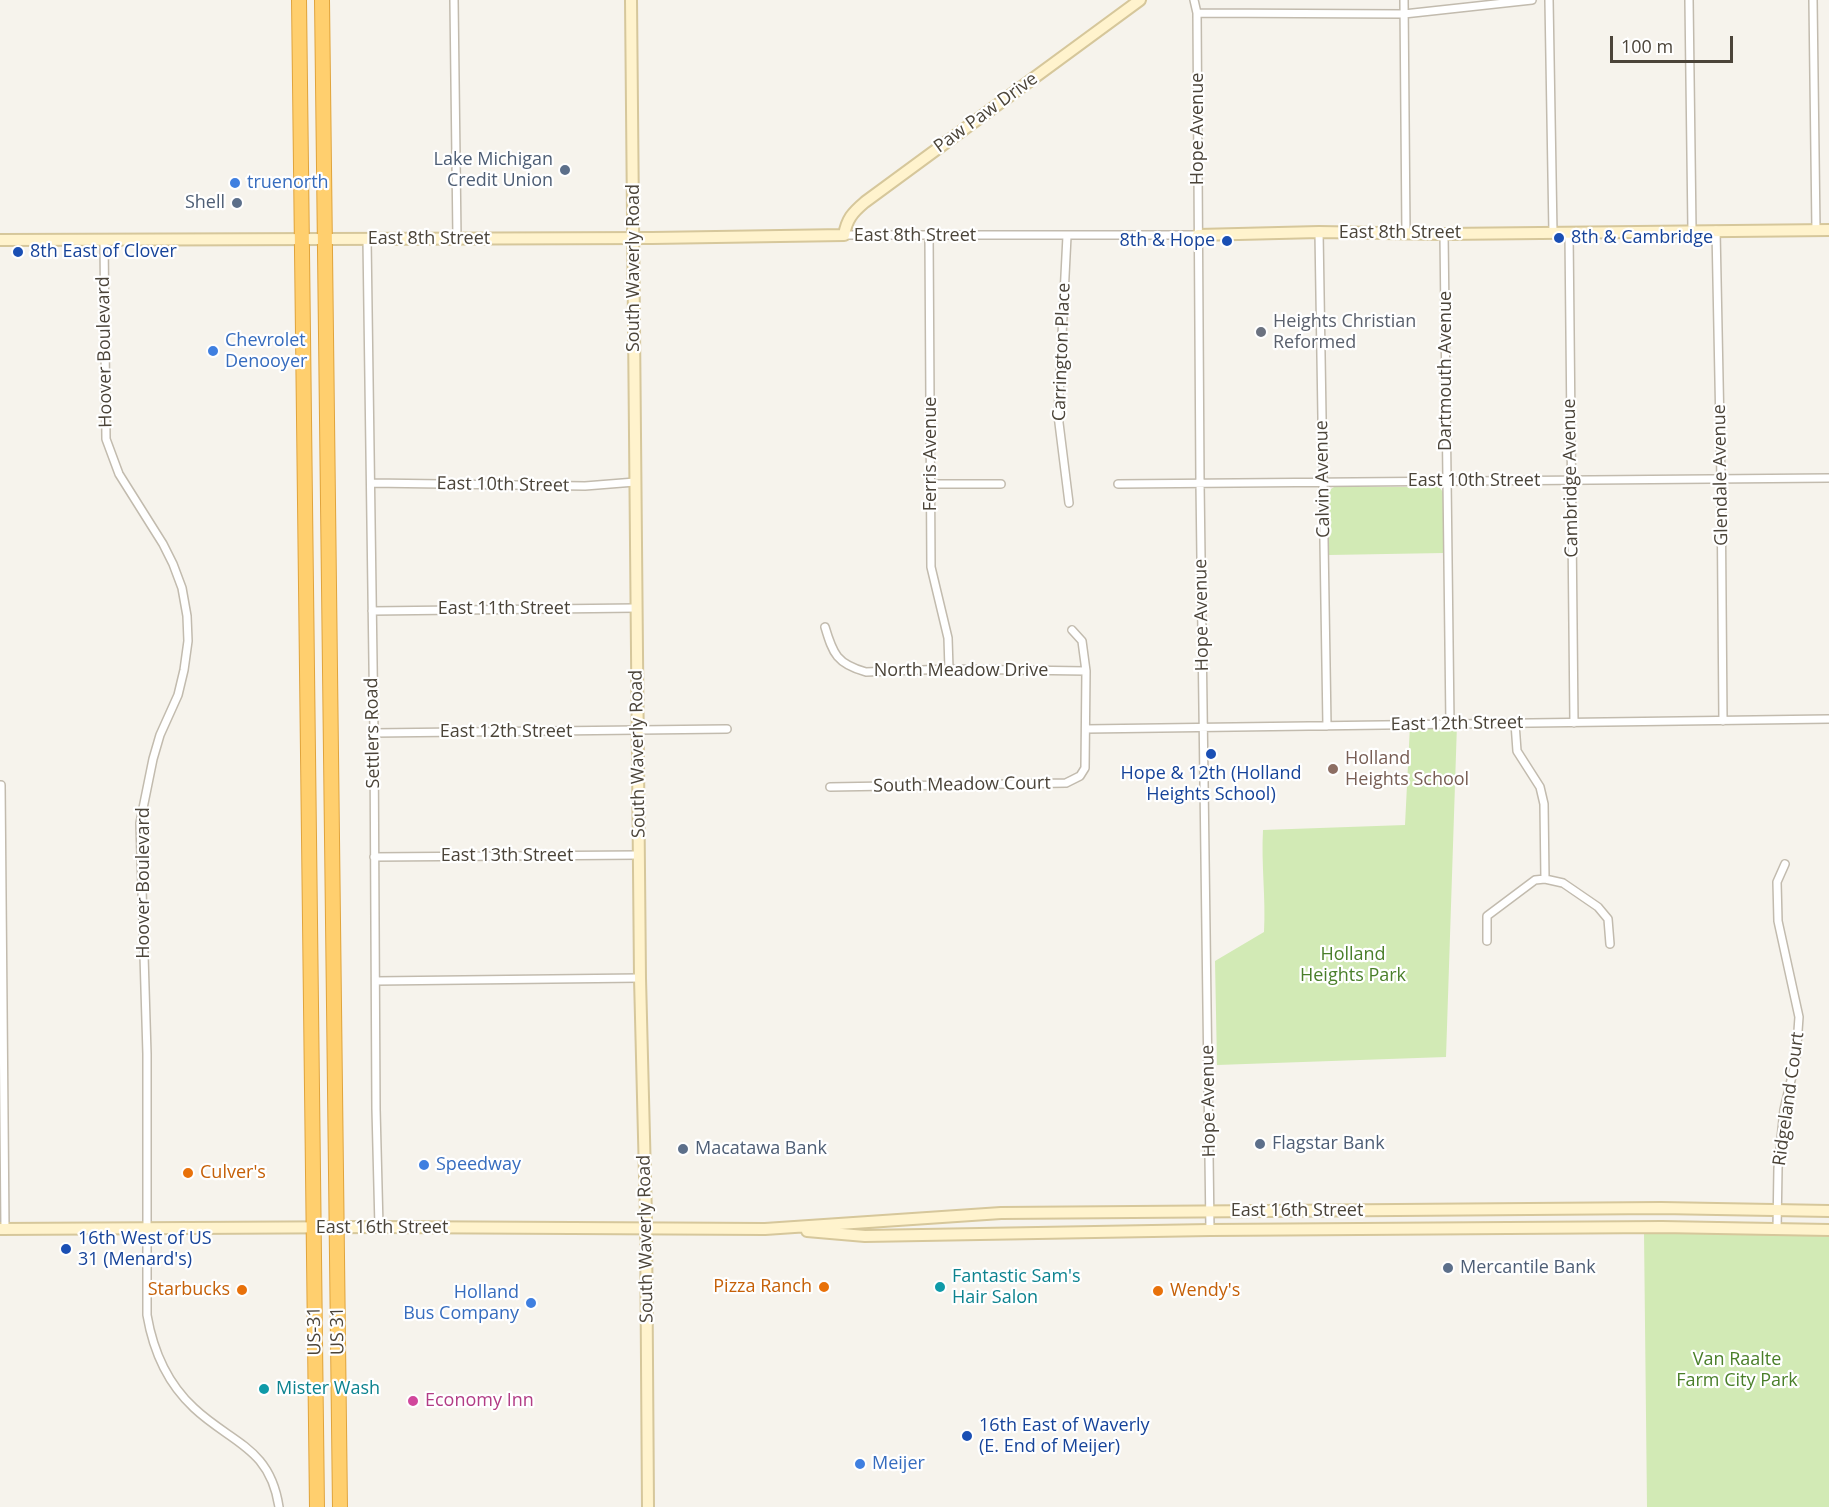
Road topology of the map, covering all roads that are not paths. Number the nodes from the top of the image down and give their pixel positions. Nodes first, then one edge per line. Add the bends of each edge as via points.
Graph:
1 (299, 0) edge
2 (315, 0) edge
3 (322, 0) edge
4 (454, 0) edge
5 (631, 0) edge
6 (1140, 0) edge
7 (1194, 0) edge
8 (1404, 0) edge
9 (1532, 0) edge
10 (1549, 0) edge
11 (1689, 0) edge
12 (1813, 0) edge
13 (1197, 13) junction
14 (1404, 14) junction
15 (323, 109) junction
16 (1692, 230) junction
17 (1716, 230) junction
18 (1816, 230) junction
19 (1829, 230) edge
20 (1319, 232) junction
21 (1569, 232) junction
22 (1406, 233) junction
23 (1553, 233) junction
24 (1444, 234) junction
25 (844, 236) junction
26 (929, 236) junction
27 (1067, 236) junction
28 (1198, 236) junction
29 (457, 238) junction
30 (634, 238) junction
31 (368, 239) junction
32 (0, 240) edge
33 (104, 240) junction
34 (301, 240) junction
35 (324, 240) junction
36 (305, 473) junction
37 (1829, 477) edge
38 (1721, 479) junction
39 (1571, 480) junction
40 (1324, 481) junction
41 (1447, 481) junction
42 (635, 482) junction
43 (371, 483) junction
44 (1200, 483) junction
45 (931, 484) junction
46 (1001, 484) dead end
47 (1118, 484) dead end
48 (328, 486) junction
49 (1069, 503) dead end
50 (636, 608) junction
51 (372, 611) junction
52 (825, 627) dead end
53 (1072, 630) dead end
54 (949, 669) junction
55 (1086, 670) junction
56 (1829, 719) edge
57 (1723, 721) junction
58 (1515, 723) junction
59 (1574, 723) junction
60 (1450, 724) junction
61 (1327, 726) junction
62 (1205, 727) junction
63 (727, 729) dead end
64 (1086, 729) junction
65 (638, 731) junction
66 (374, 733) junction
67 (1, 785) edge
68 (830, 787) dead end
69 (639, 855) junction
70 (374, 857) junction
71 (1785, 864) dead end
72 (1545, 879) junction
73 (1487, 940) dead end
74 (1610, 945) dead end
75 (640, 978) junction
76 (376, 981) junction
77 (311, 986) junction
78 (335, 986) junction
79 (1210, 1211) junction
80 (1829, 1211) edge
81 (1777, 1212) junction
82 (379, 1227) junction
83 (147, 1228) junction
84 (314, 1228) junction
85 (337, 1228) junction
86 (646, 1228) junction
87 (765, 1228) junction
88 (2, 1229) edge
89 (1210, 1230) junction
90 (1777, 1230) junction
91 (1829, 1230) edge
92 (316, 1475) junction
93 (340, 1490) junction
94 (279, 1507) edge
95 (316, 1507) edge
96 (340, 1507) edge
97 (648, 1507) edge

1 - 34 highway, US 31
2 - 15 highway via 316,86
3 - 15 highway, US 31
4 - 29 street
5 - 30 main road, South Waverly Road
6 - 25 main road, Paw Paw Drive via 865,202 846,222
7 - 13 street, Hope Avenue
8 - 14 street
9 - 14 street
10 - 23 street
11 - 16 street
12 - 18 street
13 - 14 street
13 - 28 street, Hope Avenue
14 - 22 street
15 - 35 highway, US 31
16 - 17 main road, East 8th Street
16 - 21 main road, East 8th Street
17 - 18 main road, East 8th Street
17 - 38 street, Glendale Avenue
18 - 19 main road, East 8th Street
20 - 22 main road, East 8th Street
20 - 28 main road, East 8th Street
20 - 40 street, Calvin Avenue
21 - 23 main road, East 8th Street
21 - 39 street, Cambridge Avenue
22 - 24 main road, East 8th Street
23 - 24 main road, East 8th Street
24 - 41 street, Dartmouth Avenue
25 - 26 street, East 8th Street
25 - 30 main road, East 8th Street
26 - 27 street, East 8th Street
26 - 45 street, Ferris Avenue
27 - 28 street, East 8th Street
27 - 49 street, Carrington Place via 1058,415
28 - 44 street, Hope Avenue
29 - 30 main road, East 8th Street
29 - 31 main road, East 8th Street
30 - 42 main road, South Waverly Road
31 - 35 main road, East 8th Street
31 - 43 street, Settlers Road
32 - 33 main road, East 8th Street
33 - 34 main road, East 8th Street
33 - 83 street, Hoover Boulevard via 106,439 119,474 173,564 182,588 187,625 184,670 153,759 140,823 147,1054
34 - 35 main road, East 8th Street
34 - 36 highway, US 31
35 - 48 highway, US 31
36 - 48 highway via 315,484
36 - 77 highway, US 31
37 - 38 street, East 10th Street
38 - 39 street, East 10th Street
38 - 57 street, Glendale Avenue
39 - 41 street, East 10th Street
39 - 59 street, Cambridge Avenue
40 - 41 street, East 10th Street
40 - 44 street, East 10th Street
40 - 61 street, Calvin Avenue
41 - 60 street, Dartmouth Avenue
42 - 43 street, East 10th Street via 585,486
42 - 50 main road, South Waverly Road
43 - 51 street, Settlers Road
44 - 47 street, East 10th Street
44 - 62 street, Hope Avenue
45 - 46 street
45 - 54 street, Ferris Avenue via 931,567 948,638
48 - 78 highway, US 31
50 - 51 street, East 11th Street
50 - 65 main road, South Waverly Road
51 - 66 street, Settlers Road
52 - 54 street, North Meadow Drive via 833,652 853,668 866,672
53 - 55 street, South Meadow Court via 1082,641
54 - 55 street, North Meadow Drive
55 - 64 street, South Meadow Court
56 - 57 street, East 12th Street
57 - 59 street, East 12th Street
58 - 59 street, East 12th Street
58 - 60 street, East 12th Street
58 - 72 street via 1517,751 1540,787 1544,804
60 - 61 street, East 12th Street
61 - 62 street, East 12th Street
62 - 64 street, East 12th Street
62 - 79 street, Hope Avenue
63 - 65 street, East 12th Street
64 - 68 street, South Meadow Court via 1084,768 1080,776 1066,783
65 - 66 street, East 12th Street
65 - 69 main road, South Waverly Road
66 - 70 street, Settlers Road
67 - 88 street
69 - 70 street, East 13th Street
69 - 75 main road, South Waverly Road
70 - 76 street, Settlers Road
71 - 81 street, Ridgeland Court via 1777,882 1778,921 1799,1017 1796,1059 1784,1110
72 - 73 street via 1535,880 1487,916
72 - 74 street via 1563,883 1598,908 1608,919
75 - 76 street
75 - 86 main road, South Waverly Road
76 - 82 street, Settlers Road
77 - 78 highway
77 - 84 highway, US 31
78 - 85 highway, US 31
79 - 81 main road, East 16th Street via 1661,1208
79 - 87 main road, East 16th Street via 1000,1213
79 - 89 street, Hope Avenue
80 - 81 main road, East 16th Street
81 - 90 street, Ridgeland Court
82 - 85 main road, East 16th Street
82 - 86 main road, East 16th Street
83 - 84 main road, East 16th Street
83 - 88 main road, East 16th Street
83 - 94 street, Hoover Boulevard via 147,1315 159,1360 194,1409 260,1460
84 - 85 main road, East 16th Street
84 - 92 highway, US-31 / US 31
85 - 93 highway, US 31 / US 31
86 - 87 main road, East 16th Street
86 - 97 main road, South Waverly Road
87 - 89 main road, East 16th Street via 865,1236
89 - 90 main road, East 16th Street
90 - 91 main road, East 16th Street
92 - 93 highway via 329,1489
92 - 95 highway, US-31 / US 31
93 - 96 highway, US 31 / US 31

